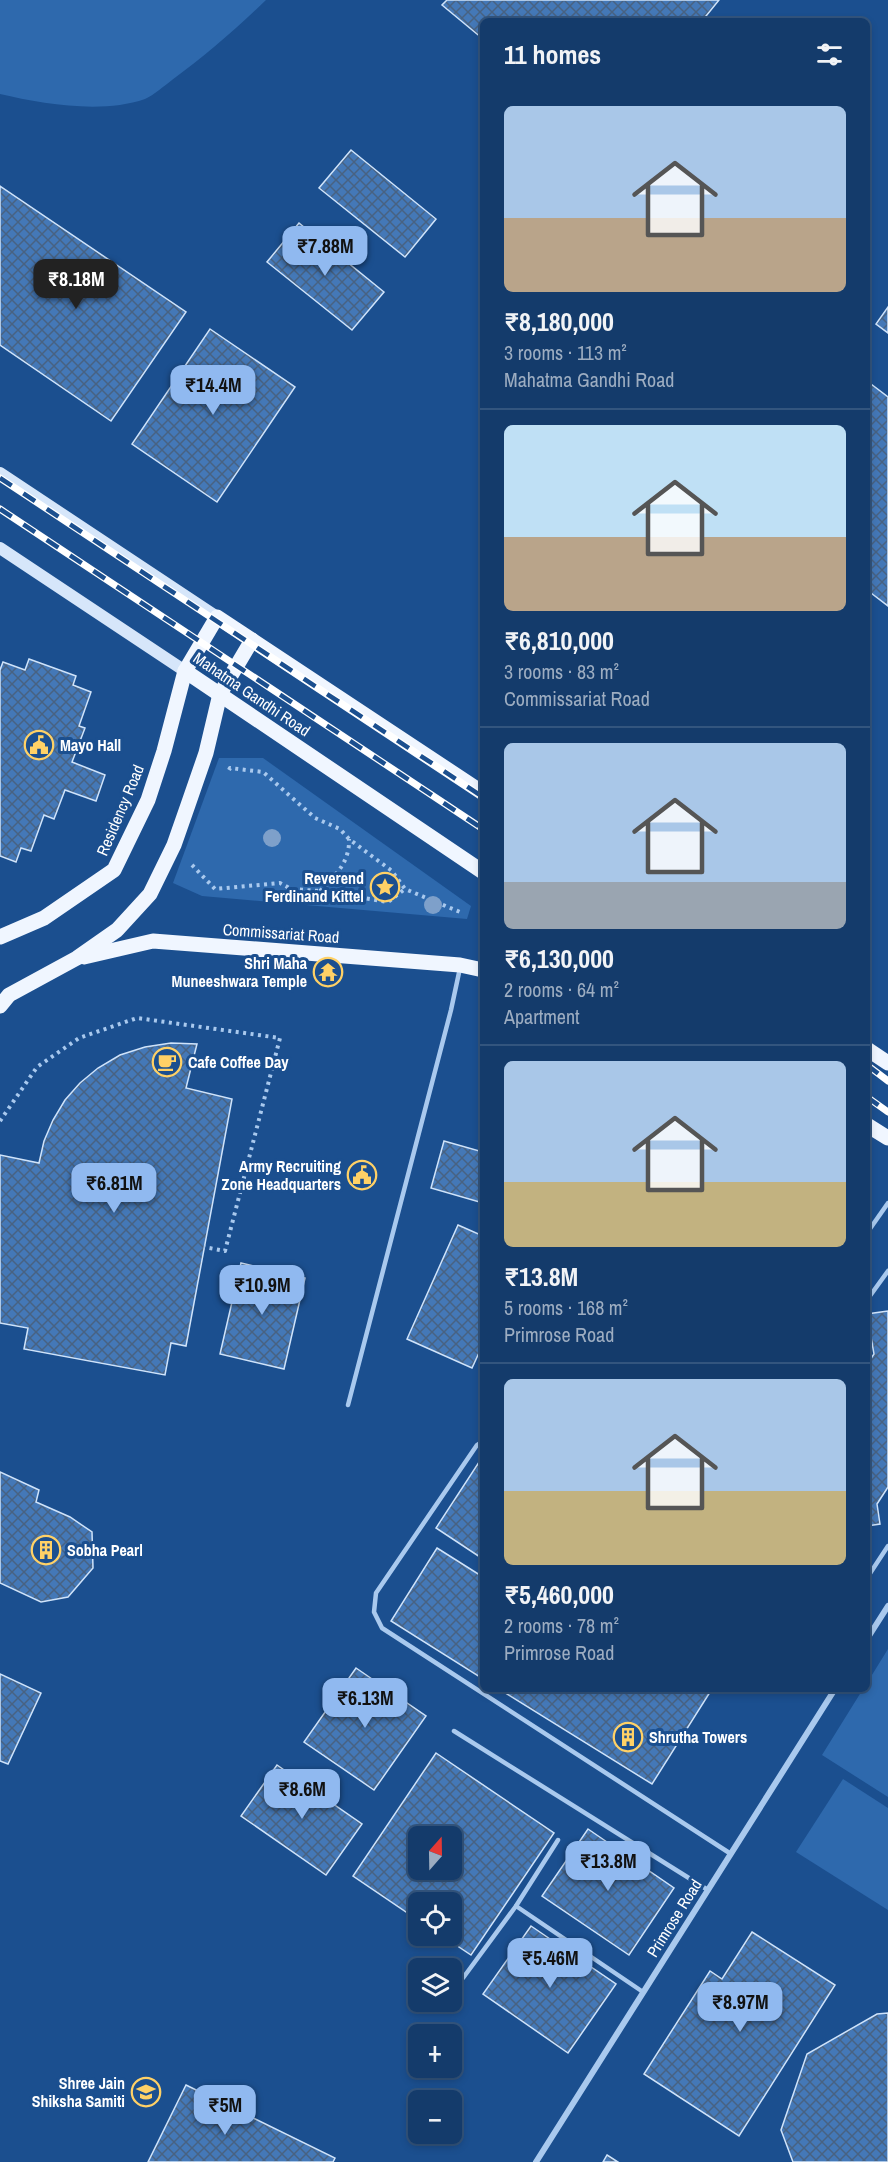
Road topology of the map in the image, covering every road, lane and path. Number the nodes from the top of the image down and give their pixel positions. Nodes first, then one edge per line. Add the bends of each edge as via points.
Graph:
1 (0, 473) edge
2 (0, 548) edge
3 (216, 617) junction
4 (252, 640) junction
5 (185, 671) junction
6 (220, 694) junction
7 (226, 779) dead end
8 (480, 791) edge
9 (349, 838) junction
10 (190, 862) dead end
11 (480, 870) edge
12 (405, 889) junction
13 (320, 891) junction
14 (460, 912) dead end
15 (0, 937) edge
16 (76, 958) junction
17 (460, 965) junction
18 (480, 969) edge
19 (0, 1006) edge
20 (870, 1051) edge
21 (888, 1063) edge
22 (0, 1121) edge
23 (870, 1127) edge
24 (888, 1138) edge
25 (888, 1203) edge
26 (870, 1221) edge
27 (874, 1224) junction
28 (870, 1229) edge
29 (204, 1247) dead end
30 (888, 1271) edge
31 (870, 1296) edge
32 (348, 1405) dead end
33 (480, 1443) edge
34 (888, 1546) edge
35 (870, 1573) edge
36 (888, 1606) edge
37 (870, 1634) edge
38 (480, 1691) edge
39 (481, 1692) edge
40 (833, 1692) edge
41 (454, 1731) dead end
42 (558, 1840) dead end
43 (731, 1854) junction
44 (708, 1890) junction
45 (516, 1906) junction
46 (463, 1978) dead end
47 (644, 1992) junction
48 (536, 2162) edge

1 - 3 main road
2 - 5 main road, Mahatma Gandhi Road
3 - 4 main road
3 - 5 main road, Residency Road
4 - 6 main road, Commissariat Road
4 - 8 main road
5 - 6 main road, Mahatma Gandhi Road
5 - 15 main road, Residency Road via 148,800 114,870 44,918
6 - 11 main road, Mahatma Gandhi Road
6 - 16 main road, Commissariat Road via 206,753 174,845 150,894 117,930
7 - 9 path via 230,768 263,772 315,818 340,828
9 - 12 path via 392,871
9 - 13 path via 347,858
10 - 13 path via 215,889 280,883 291,890
12 - 13 path via 388,902
12 - 14 path
16 - 17 main road, Commissariat Road via 153,941
16 - 19 main road, Commissariat Road via 9,995
17 - 18 main road, Commissariat Road
17 - 32 lane
20 - 21 main road
22 - 29 path via 37,1067 80,1038 137,1018 280,1038 225,1251
23 - 24 main road
25 - 27 lane
26 - 27 lane
27 - 28 lane
30 - 31 lane
33 - 38 lane via 376,1593 374,1612 382,1628
34 - 35 lane
36 - 37 street
39 - 43 lane
40 - 43 street, Primrose Road
41 - 44 lane
42 - 45 lane
43 - 44 street, Primrose Road
44 - 47 street, Primrose Road
45 - 46 lane
45 - 47 lane
47 - 48 street, Primrose Road

